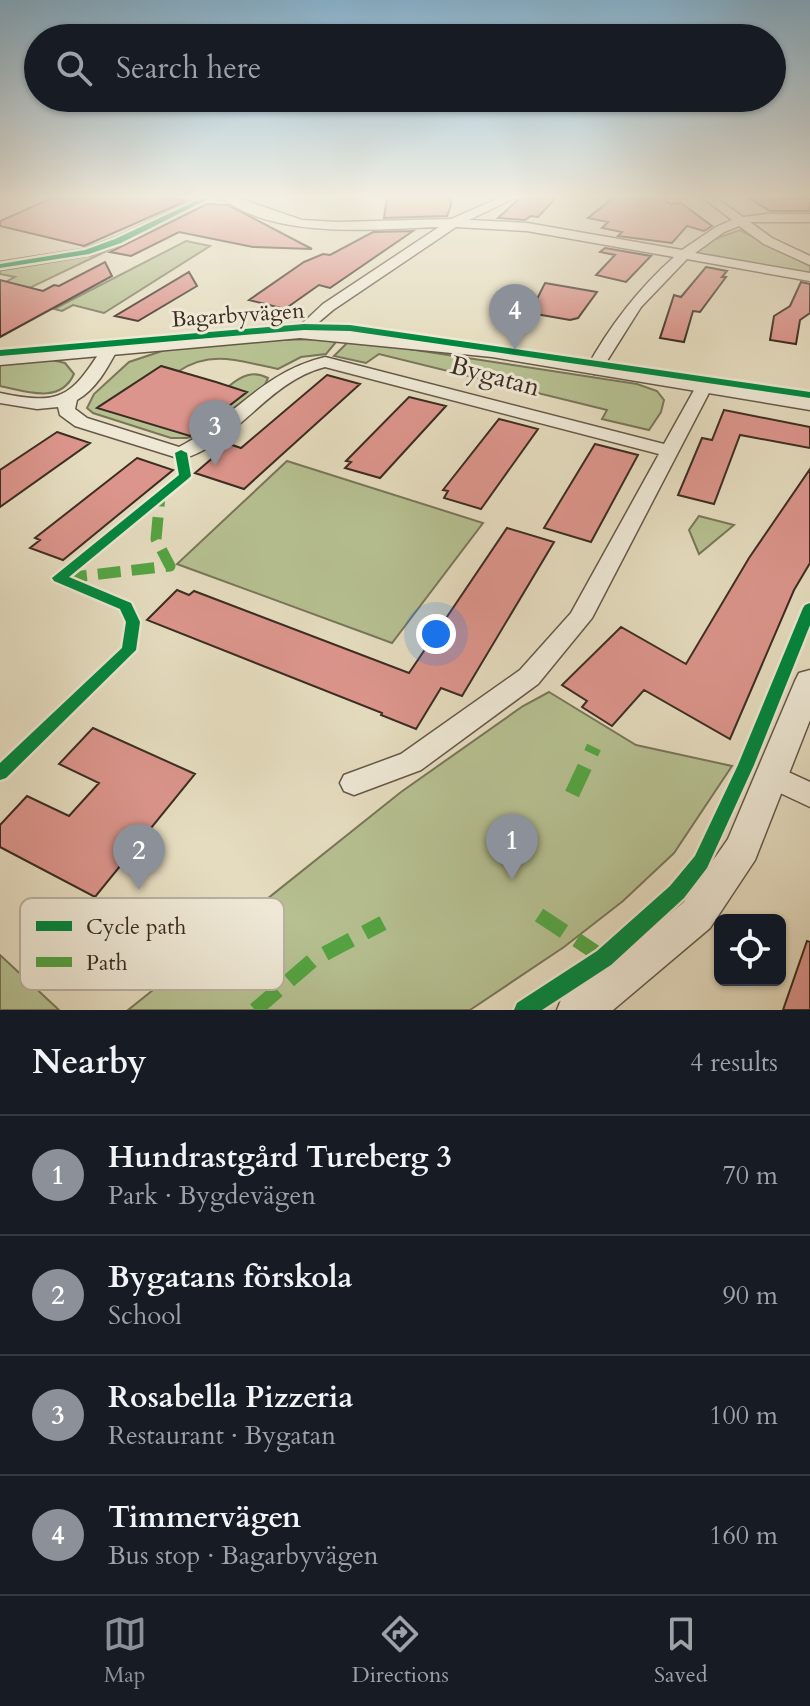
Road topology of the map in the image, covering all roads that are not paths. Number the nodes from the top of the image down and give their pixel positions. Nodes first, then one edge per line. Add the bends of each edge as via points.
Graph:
1 (106, 245) edge
2 (420, 245) edge
3 (633, 245) edge
4 (700, 245) edge
5 (777, 245) edge
6 (685, 254) junction
7 (810, 261) edge
8 (0, 266) edge
9 (810, 277) edge
10 (300, 333) junction
11 (109, 350) junction
12 (0, 359) edge
13 (594, 369) junction
14 (704, 387) junction
15 (0, 398) edge
16 (68, 400) junction
17 (810, 404) edge
18 (669, 451) junction
19 (810, 681) edge
20 (773, 777) junction
21 (354, 783) dead end
22 (810, 795) edge
23 (578, 1010) edge

1 - 8 street
2 - 10 street via 328,307
3 - 6 street
4 - 6 street
5 - 7 street
6 - 9 street
6 - 13 street via 654,281
10 - 11 street, Bagarbyvägen
10 - 13 street, Bagarbyvägen via 382,337
11 - 12 street, Bagarbyvägen
11 - 16 street via 99,369
13 - 14 street, Bagarbyvägen
14 - 17 street, Bagarbyvägen
14 - 18 street
15 - 16 street via 48,406
16 - 18 street, Bygatan via 66,411 81,422 181,453 208,439 284,377 307,364 325,362
18 - 21 street via 580,618 529,677 411,762
19 - 20 street
20 - 22 street
20 - 23 street via 742,849 697,915

